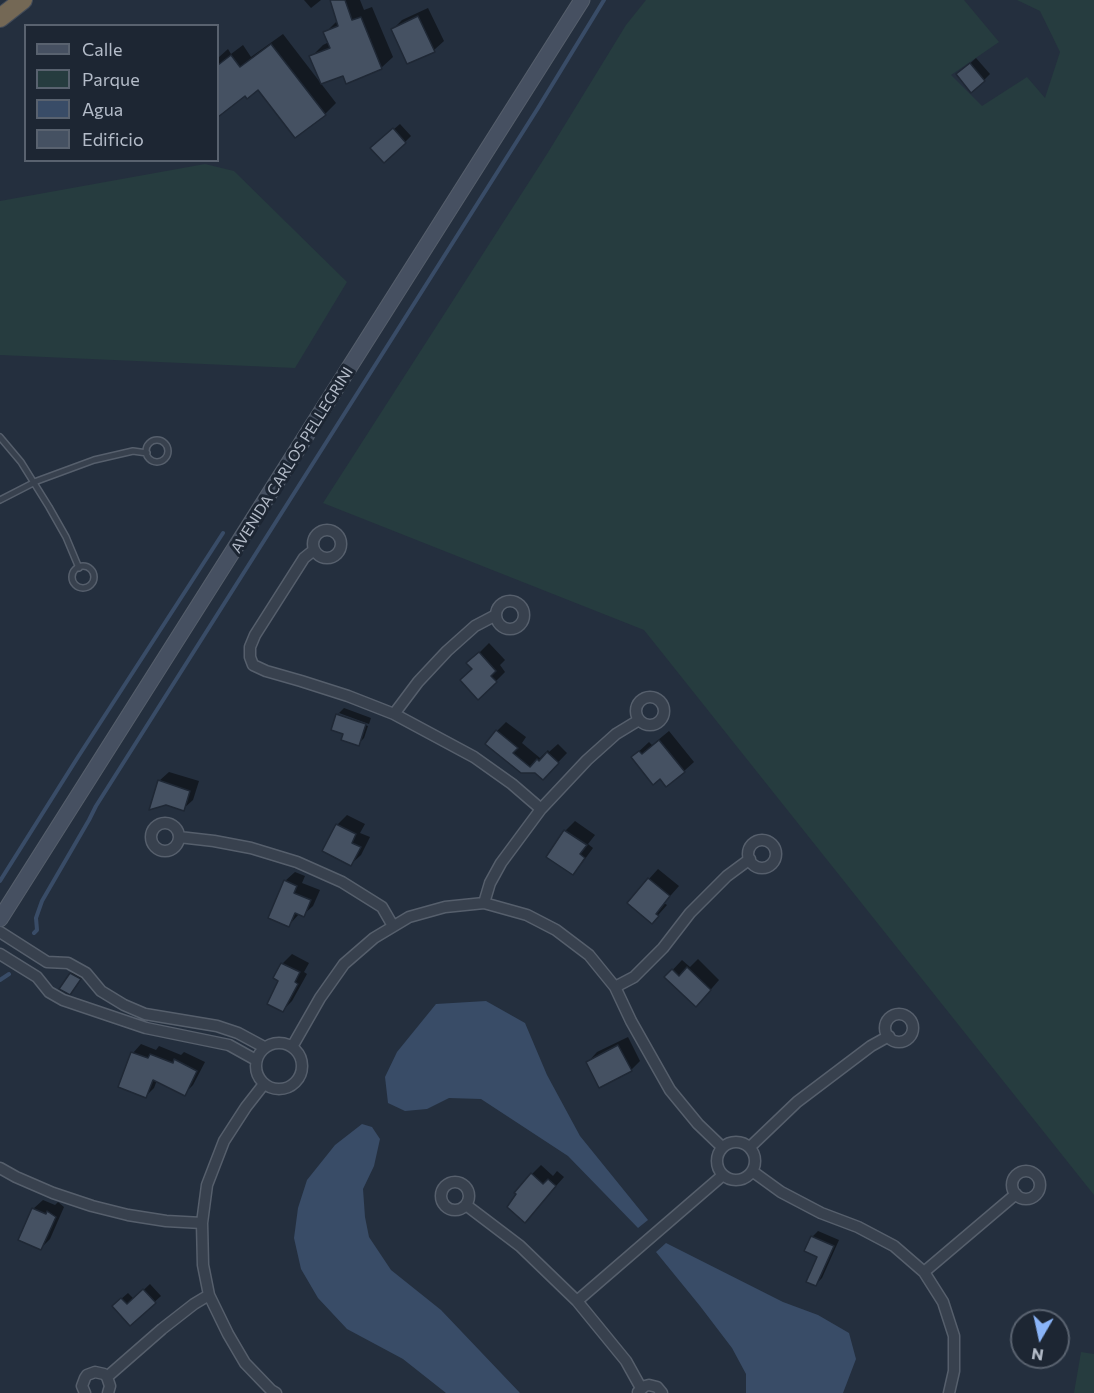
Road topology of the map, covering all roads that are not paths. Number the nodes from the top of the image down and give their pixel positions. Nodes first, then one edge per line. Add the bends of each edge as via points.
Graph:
1 (23, 0) edge
2 (582, 0) edge
3 (0, 18) edge
4 (0, 437) edge
5 (147, 453) junction
6 (34, 482) junction
7 (0, 500) edge
8 (314, 550) dead end
9 (79, 568) junction
10 (496, 615) dead end
11 (394, 714) junction
12 (639, 720) dead end
13 (541, 809) junction
14 (179, 837) dead end
15 (750, 859) dead end
16 (484, 903) junction
17 (0, 919) edge
18 (393, 926) junction
19 (0, 932) edge
20 (0, 954) edge
21 (47, 962) junction
22 (37, 977) junction
23 (615, 987) junction
24 (101, 991) junction
25 (90, 1010) junction
26 (889, 1036) dead end
27 (264, 1047) junction
28 (292, 1047) junction
29 (256, 1060) junction
30 (264, 1084) junction
31 (722, 1147) junction
32 (750, 1147) junction
33 (0, 1168) edge
34 (752, 1171) junction
35 (723, 1174) junction
36 (1016, 1194) dead end
37 (466, 1205) dead end
38 (202, 1223) junction
39 (924, 1272) junction
40 (209, 1295) junction
41 (577, 1301) junction
42 (107, 1377) junction
43 (639, 1391) edge
44 (85, 1393) edge
45 (108, 1393) edge
46 (276, 1393) edge
47 (662, 1393) edge
48 (949, 1393) edge

1 - 3 highway
2 - 17 main road, AVENIDA CARLOS PELLEGRINI
4 - 6 lane
5 - 5 lane via 150,459 160,462 168,451 163,442 156,441 147,446
5 - 6 lane via 133,451 94,460
6 - 7 lane
6 - 9 lane
8 - 11 street via 304,558 255,635 250,647 253,666
9 - 9 lane via 72,580 78,588 85,588 93,581 93,573 88,568
10 - 11 street via 475,626 447,651
11 - 13 street via 474,757
12 - 13 street via 587,760
13 - 16 street via 501,863
14 - 18 street via 214,841 297,862 342,882 382,907
15 - 23 street via 727,876 634,977
16 - 18 street via 445,907
16 - 23 street via 527,915 556,930 589,955
18 - 28 street via 344,964
19 - 21 street
20 - 22 street
21 - 22 street
21 - 24 street via 68,963 86,973
22 - 25 street via 49,992
23 - 31 street via 670,1090
24 - 25 street
24 - 27 street via 145,1014 217,1026 238,1032
25 - 29 street via 146,1029 229,1045
26 - 32 street via 797,1102
27 - 28 street via 278,1042
27 - 29 street
28 - 30 street via 302,1059 301,1075 296,1082 283,1089
29 - 30 street via 257,1075
30 - 38 street via 224,1141 207,1185
31 - 32 street via 733,1142
31 - 35 street via 717,1164
32 - 34 street via 755,1159
33 - 38 street via 52,1193 92,1206 166,1221
34 - 35 street via 735,1180
34 - 39 street via 781,1192 894,1246
35 - 41 street
36 - 39 street
37 - 41 street via 520,1246
38 - 40 street via 203,1265
39 - 48 street via 943,1302 954,1336 954,1371
40 - 42 street
40 - 46 street via 245,1363
41 - 43 street via 626,1361
42 - 44 street via 100,1372 87,1375 82,1386
42 - 45 street
43 - 47 street via 653,1386

